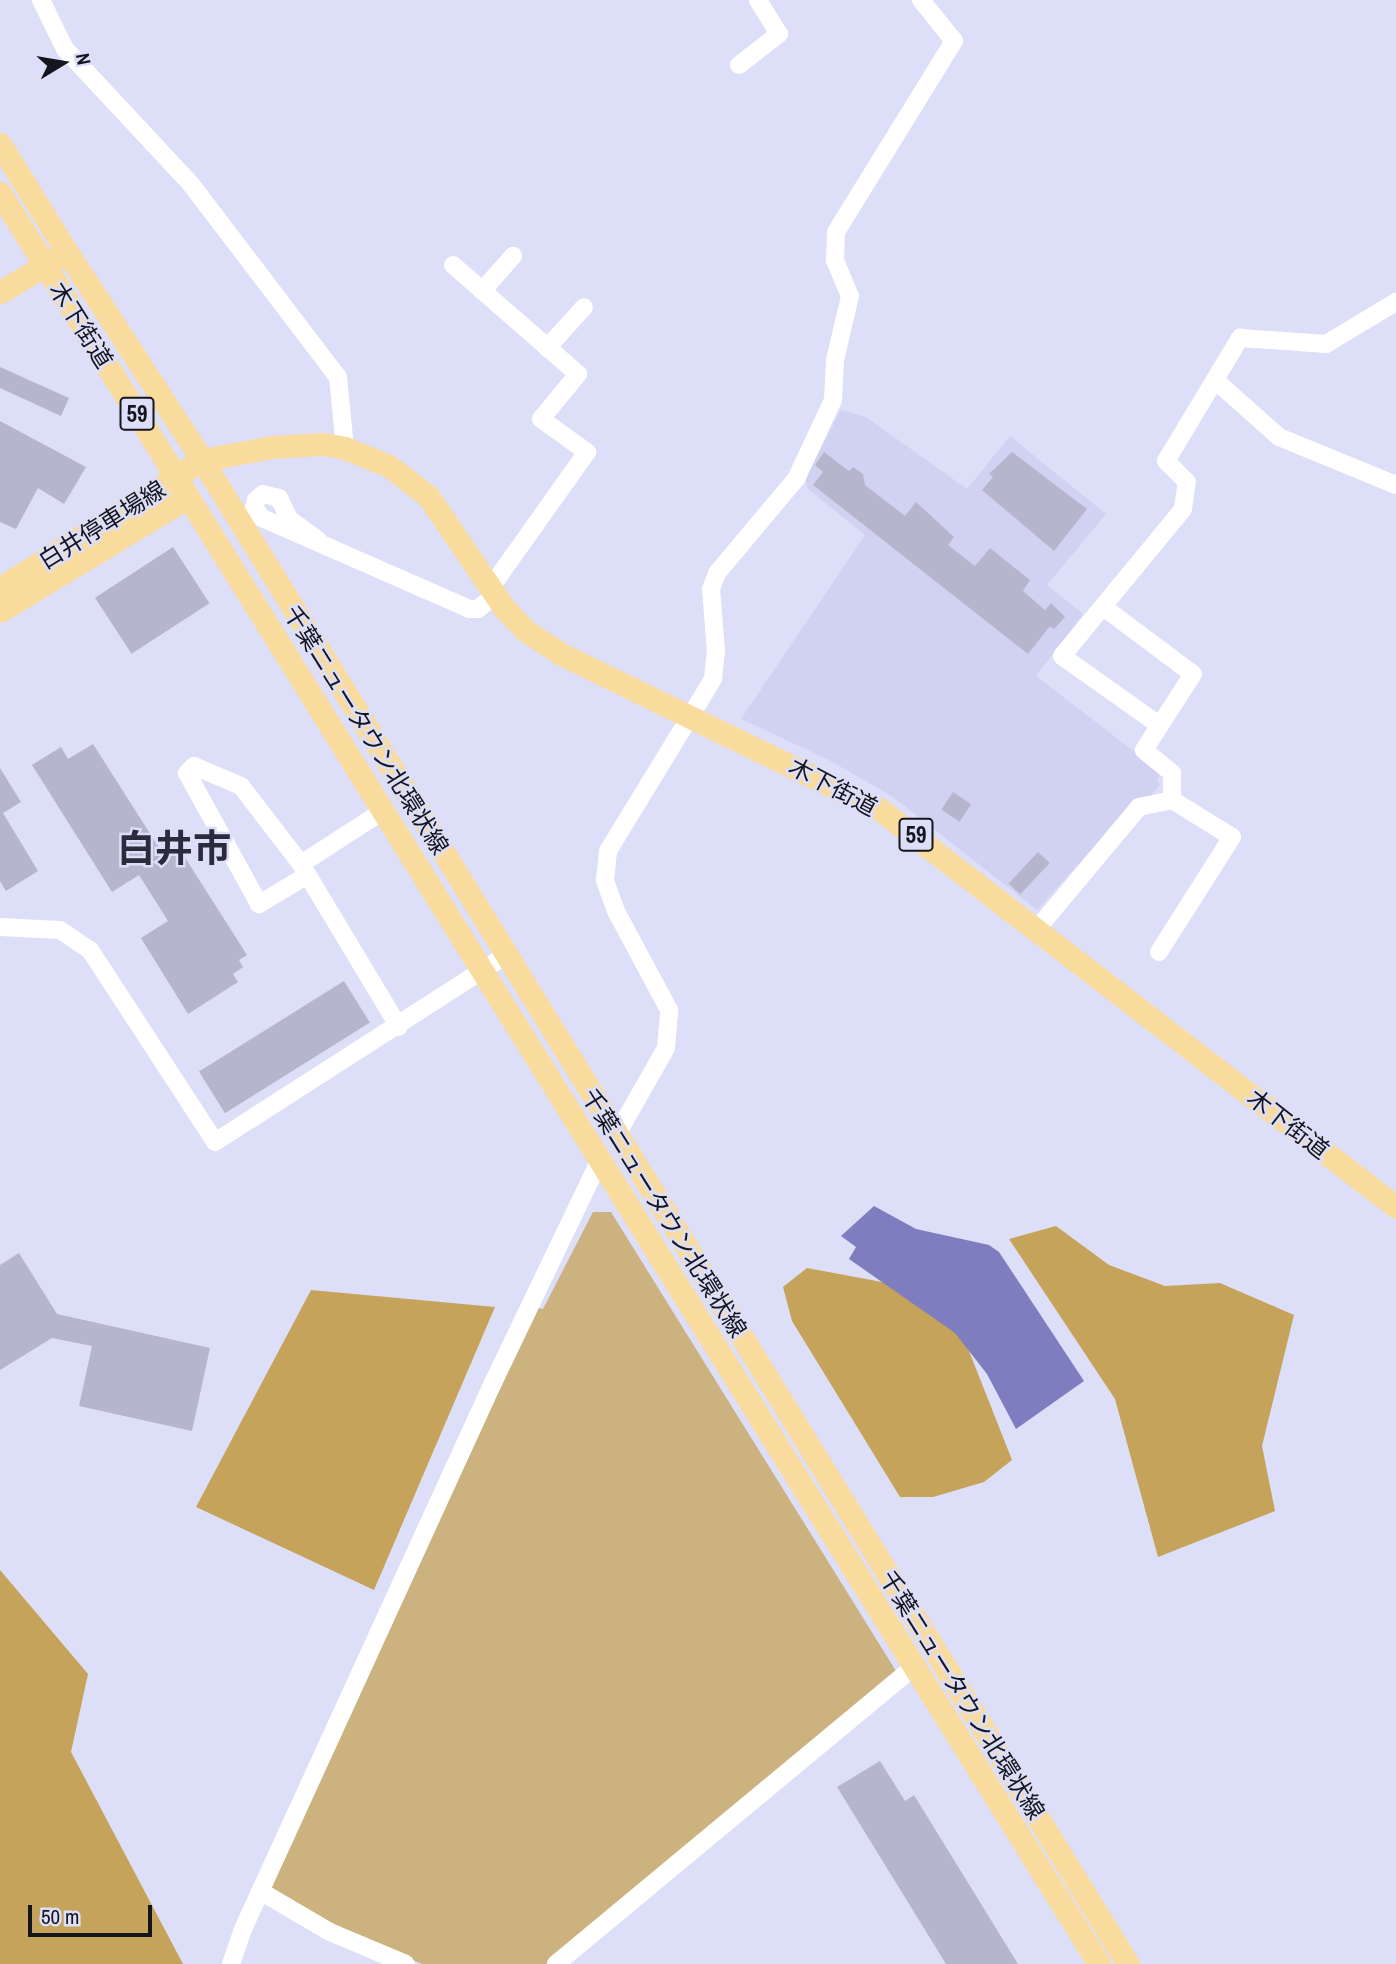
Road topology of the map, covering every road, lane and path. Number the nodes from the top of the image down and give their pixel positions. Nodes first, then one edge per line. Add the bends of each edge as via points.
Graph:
1 (41, 0) edge
2 (758, 0) edge
3 (921, 0) edge
4 (739, 65) dead end
5 (0, 144) edge
6 (0, 192) edge
7 (66, 251) junction
8 (513, 256) dead end
9 (44, 265) junction
10 (453, 265) dead end
11 (482, 291) junction
12 (0, 292) edge
13 (1396, 302) edge
14 (584, 307) dead end
15 (547, 348) junction
16 (1216, 381) junction
17 (345, 448) junction
18 (251, 450) junction
19 (202, 460) junction
20 (214, 481) junction
21 (1396, 485) edge
22 (182, 487) junction
23 (318, 540) dead end
24 (0, 588) edge
25 (493, 590) junction
26 (1102, 607) junction
27 (0, 611) edge
28 (691, 716) junction
29 (1159, 725) junction
30 (1172, 800) junction
31 (383, 811) junction
32 (304, 870) junction
33 (0, 927) edge
34 (1037, 929) junction
35 (1160, 952) dead end
36 (505, 956) junction
37 (482, 971) junction
38 (399, 1027) junction
39 (616, 1136) junction
40 (600, 1160) junction
41 (1396, 1207) edge
42 (914, 1667) junction
43 (260, 1891) junction
44 (231, 1964) edge
45 (406, 1964) edge
46 (556, 1964) edge
47 (1099, 1964) edge
48 (1128, 1964) edge

1 - 17 street via 65,49 190,183 338,377
2 - 4 street via 779,34
3 - 28 street via 954,41 836,232 835,260 850,296 835,360 833,400 796,479 717,573 711,589 716,652 713,679
5 - 7 main road
6 - 9 main road
7 - 9 main road, 木下街道
7 - 19 main road, 木下街道 / 59
8 - 11 street
9 - 12 main road, 木下街道
9 - 22 main road, 木下街道 / 59
10 - 11 street
11 - 15 street
13 - 16 street via 1326,344 1240,338
14 - 15 street
15 - 25 street via 578,374 541,419 587,452
16 - 21 street via 1279,437
16 - 26 street via 1166,461 1187,482 1183,509
17 - 18 main road, 木下街道 / 59 via 299,444
17 - 25 main road, 木下街道 / 59 via 389,466 428,496
18 - 19 main road, 木下街道 / 59
18 - 20 main road
19 - 20 main road, 千葉ニュータウン北環状線
19 - 22 main road, 白井停車場線
20 - 22 main road
20 - 36 main road, 千葉ニュータウン北環状線
22 - 24 main road, 白井停車場線
22 - 27 main road, 白井停車場線
22 - 31 main road, 千葉ニュータウン北環状線
23 - 25 street via 469,610 478,609
25 - 28 main road, 木下街道 / 59 via 526,631 561,654
26 - 29 street via 1193,674
26 - 29 street via 1062,656
28 - 34 main road, 木下街道 / 59 via 879,809
28 - 39 street via 608,851 605,880 669,1010 666,1048
29 - 30 street via 1144,750 1172,773
30 - 34 street via 1139,807
30 - 35 street via 1232,837
31 - 32 street
31 - 37 main road, 千葉ニュータウン北環状線
32 - 32 street via 259,904 187,774 194,766 241,786
32 - 38 street
33 - 38 street via 60,930 90,950 215,1142
34 - 41 main road, 木下街道 / 59
36 - 37 street
36 - 39 main road, 千葉ニュータウン北環状線
37 - 38 street
37 - 40 main road, 千葉ニュータウン北環状線
39 - 48 main road, 千葉ニュータウン北環状線
40 - 42 main road, 千葉ニュータウン北環状線
40 - 43 street
42 - 46 street
42 - 47 main road, 千葉ニュータウン北環状線
43 - 44 street
43 - 45 street via 330,1932

